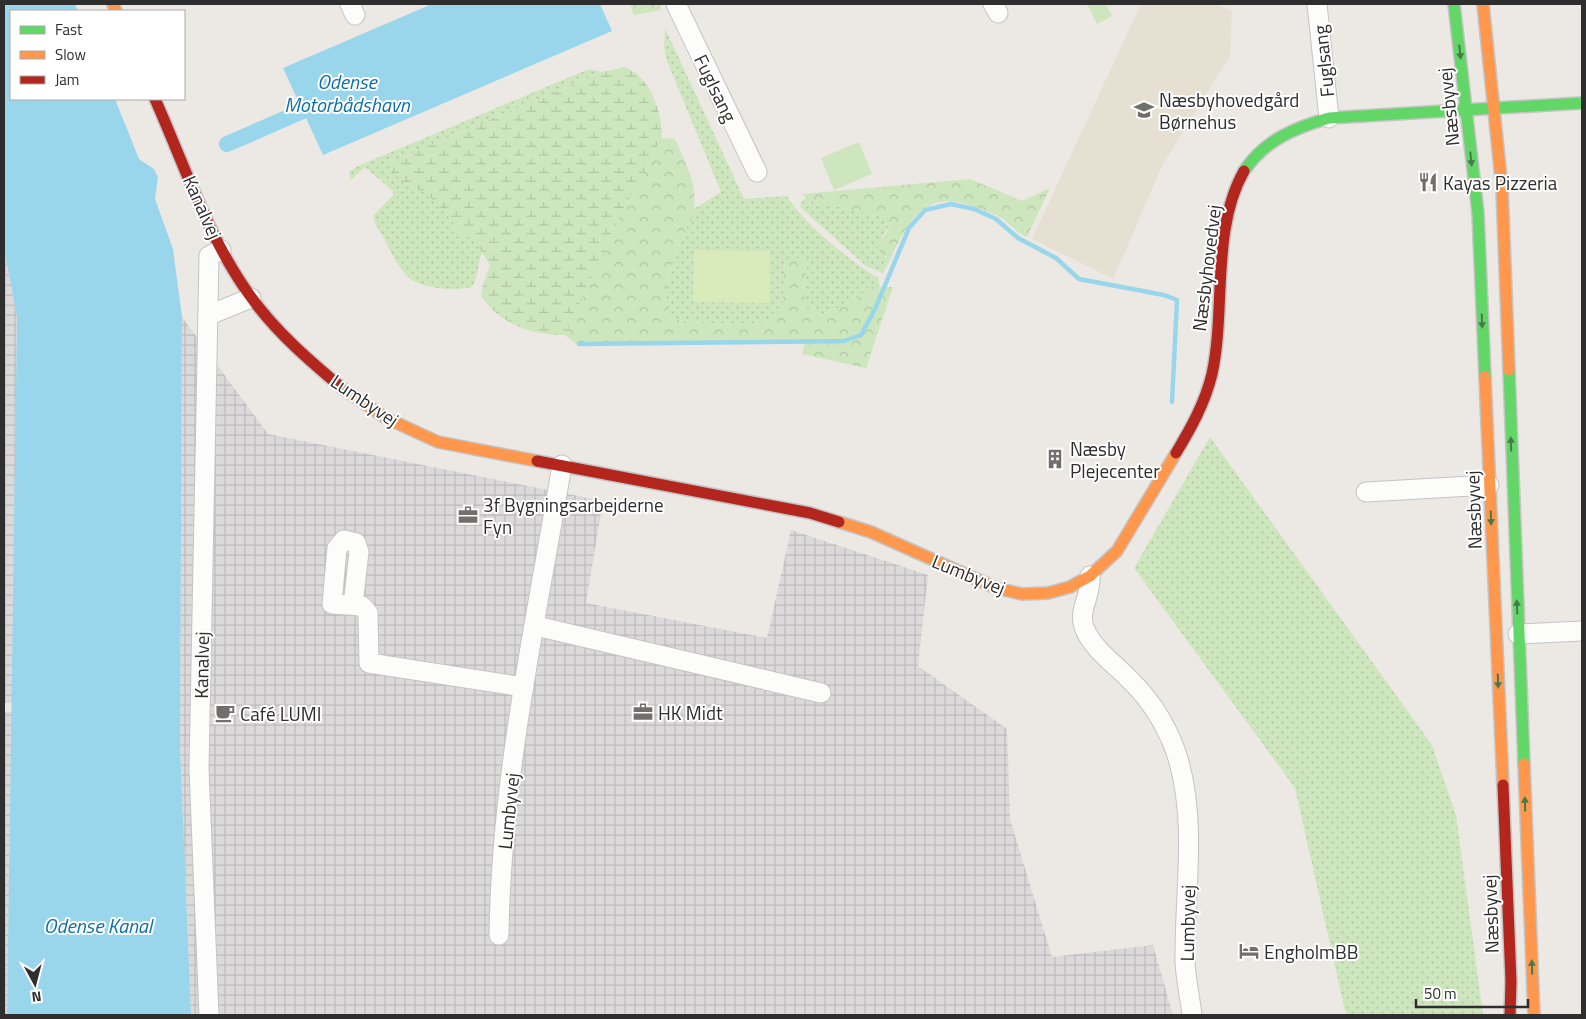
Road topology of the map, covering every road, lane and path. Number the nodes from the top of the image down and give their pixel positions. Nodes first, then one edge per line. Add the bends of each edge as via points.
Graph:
1 (676, 4) edge
2 (1317, 4) edge
3 (1454, 4) edge
4 (1483, 4) edge
5 (1475, 42) dead end
6 (155, 100) edge
7 (1582, 103) edge
8 (1496, 110) junction
9 (1466, 111) junction
10 (1329, 118) junction
11 (757, 172) dead end
12 (1503, 242) junction
13 (222, 250) junction
14 (251, 298) junction
15 (209, 315) junction
16 (562, 466) junction
17 (1489, 485) junction
18 (1366, 492) dead end
19 (1090, 576) junction
20 (353, 605) dead end
21 (536, 626) junction
22 (1582, 631) edge
23 (1518, 634) junction
24 (524, 687) junction
25 (821, 693) dead end
26 (499, 935) dead end
27 (210, 1015) edge
28 (1192, 1015) edge
29 (1510, 1015) edge
30 (1534, 1015) edge

1 - 11 street, Fuglsang
2 - 10 street, Fuglsang
3 -> 9 street, Næsbyvej
4 - 8 street
5 - 8 street via 1482,98
6 - 13 street, Kanalvej
7 - 8 street, Næsbyhovedvej
8 - 9 street, Næsbyhovedvej
8 - 12 street
9 - 10 street, Næsbyhovedvej
9 - 12 street via 1483,121
9 -> 17 street, Næsbyvej via 1478,213
10 - 19 street, Næsbyhovedvej via 1298,126 1274,139 1257,154 1234,189 1228,209 1212,372 1202,404 1117,551
23 -> 12 street
13 - 14 street, Lumbyvej
13 - 15 street, Kanalvej via 209,256
14 - 15 street
14 - 16 street, Lumbyvej via 305,357 347,392 386,418 438,442
15 - 27 street, Kanalvej via 199,769
16 - 19 street, Lumbyvej via 810,513 872,532 996,588 1022,594 1048,593
16 - 21 street, Lumbyvej
17 - 18 street
17 -> 29 street, Næsbyvej
19 - 28 street, Lumbyvej via 1091,588 1083,606 1083,626 1093,644 1133,682 1154,708 1179,761 1189,827 1185,964
20 - 24 street via 362,606 368,613 369,663
21 - 24 street, Lumbyvej
21 - 25 street
22 - 23 street
30 -> 23 street
24 - 26 street, Lumbyvej via 511,774 500,884

